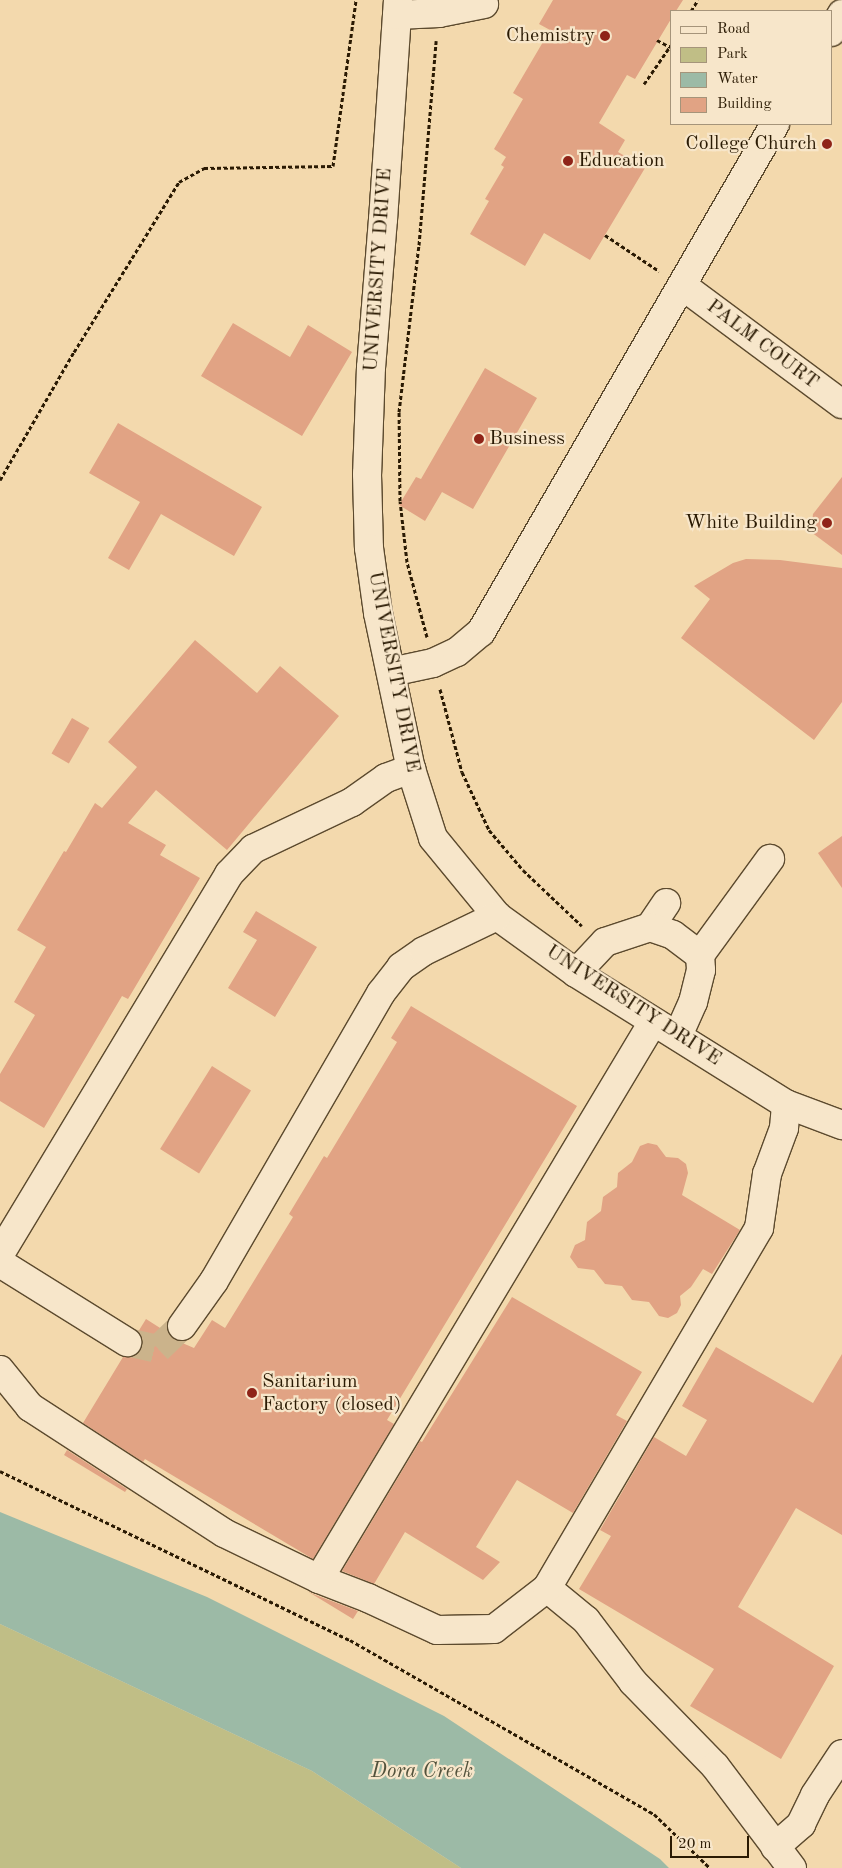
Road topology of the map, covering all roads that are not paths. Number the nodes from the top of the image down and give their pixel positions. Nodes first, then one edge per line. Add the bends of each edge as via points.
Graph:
1 (484, 4) dead end
2 (398, 7) edge
3 (842, 14) edge
4 (832, 30) edge
5 (774, 125) edge
6 (682, 286) junction
7 (842, 404) edge
8 (391, 672) junction
9 (411, 769) junction
10 (770, 858) dead end
11 (666, 903) dead end
12 (497, 916) junction
13 (650, 927) junction
14 (700, 955) junction
15 (576, 973) junction
16 (653, 1022) junction
17 (678, 1036) junction
18 (786, 1104) junction
19 (842, 1125) edge
20 (0, 1254) edge
21 (0, 1263) edge
22 (182, 1326) tunnel mouth
23 (127, 1342) tunnel mouth
24 (0, 1370) edge
25 (319, 1579) junction
26 (547, 1588) junction
27 (842, 1754) edge
28 (775, 1847) junction
29 (792, 1868) edge

1 - 2 street via 439,13
2 - 8 street, UNIVERSITY DRIVE via 370,368 367,474 369,548
3 - 4 street
5 - 6 street
6 - 7 street, PALM COURT
6 - 8 street via 481,632 457,652 433,663
8 - 9 street, UNIVERSITY DRIVE
9 - 12 street, UNIVERSITY DRIVE via 434,838
9 - 20 street via 386,778 352,802 253,849 230,874
10 - 14 street
11 - 13 street
12 - 15 street, UNIVERSITY DRIVE
12 - 22 street via 424,951 401,967 381,993 214,1280
13 - 14 street via 674,936
13 - 15 street via 605,942
14 - 17 street via 701,970
15 - 16 street, UNIVERSITY DRIVE
16 - 17 street, UNIVERSITY DRIVE
16 - 25 street
17 - 18 street, UNIVERSITY DRIVE
18 - 19 street, UNIVERSITY DRIVE
18 - 26 street via 784,1128 767,1174 760,1228
21 - 23 street
24 - 25 street via 30,1407 224,1533
25 - 26 street via 437,1630 494,1629
26 - 28 street via 586,1620 633,1682 715,1766
27 - 28 street via 801,1824
28 - 29 street

